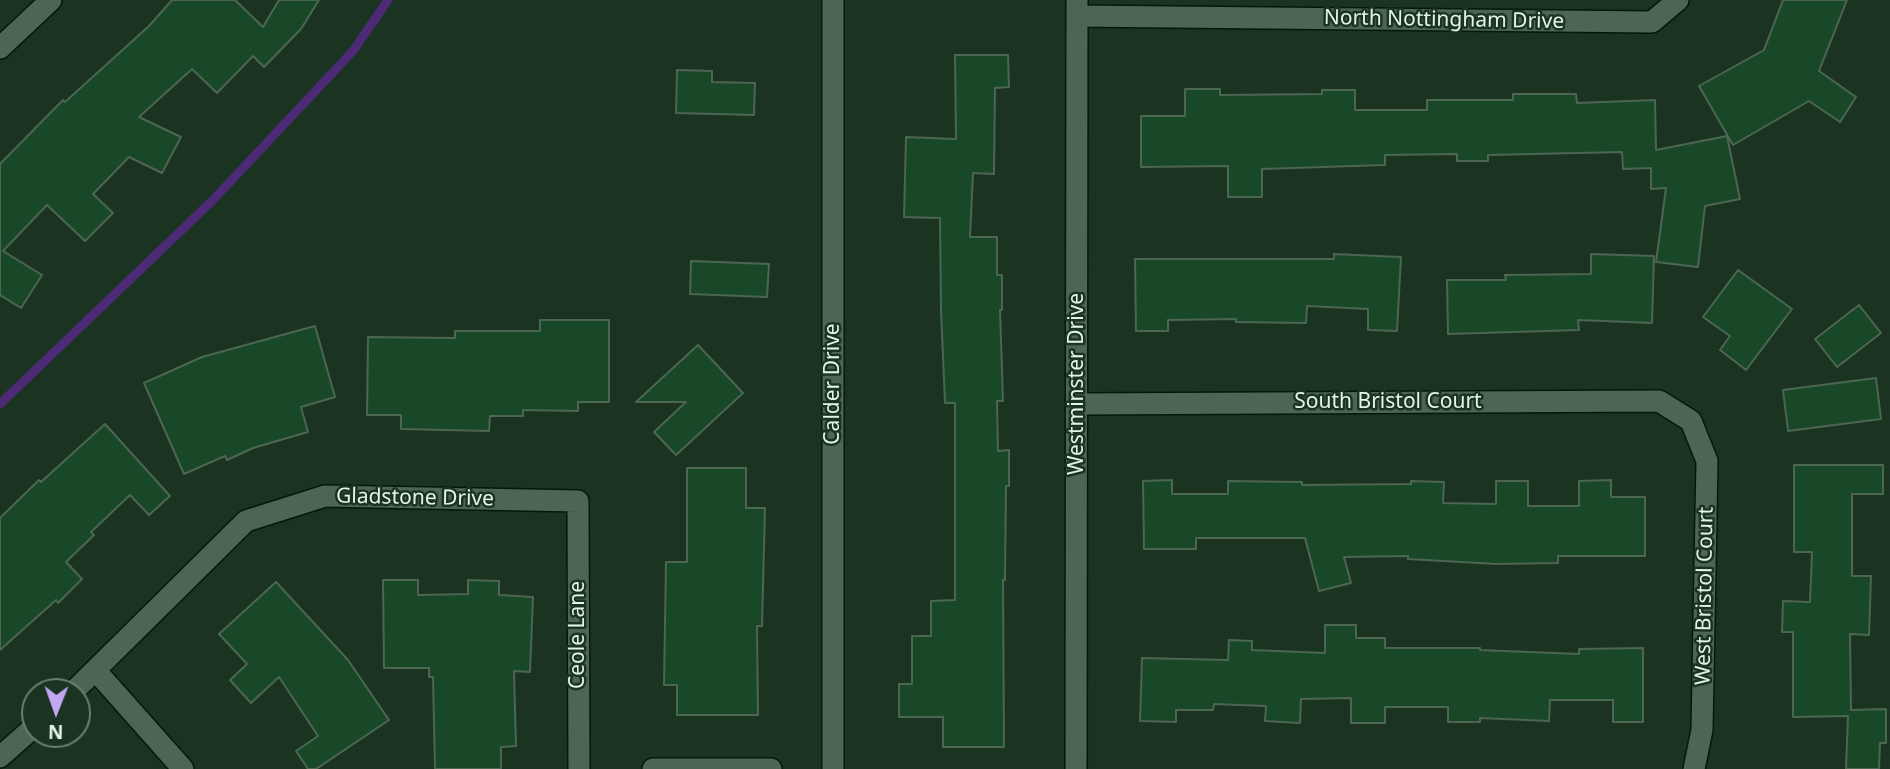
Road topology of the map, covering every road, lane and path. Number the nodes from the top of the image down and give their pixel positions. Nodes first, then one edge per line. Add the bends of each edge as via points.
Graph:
1 (51, 0) edge
2 (833, 0) edge
3 (1678, 0) edge
4 (1077, 8) edge
5 (0, 48) edge
6 (1077, 404) junction
7 (1692, 425) joint
8 (578, 501) joint
9 (96, 671) junction
10 (88, 678) edge
11 (21, 738) edge
12 (0, 757) edge
13 (183, 769) edge
14 (579, 769) edge
15 (653, 769) edge
16 (771, 769) edge
17 (833, 769) edge
18 (1076, 769) edge
19 (1694, 769) edge

1 - 5 street
2 - 17 street, Calder Drive
3 - 4 street, North Nottingham Drive via 1652,22
4 - 6 street, Westminster Drive
6 - 7 street, South Bristol Court via 1659,401
6 - 18 street, Westminster Drive
7 - 19 street, West Bristol Court via 1707,461 1702,730
8 - 9 street, Gladstone Drive via 325,496 246,521
8 - 14 street, Ceole Lane
9 - 10 street, Gladstone Drive
9 - 13 street
11 - 12 street
15 - 16 street

